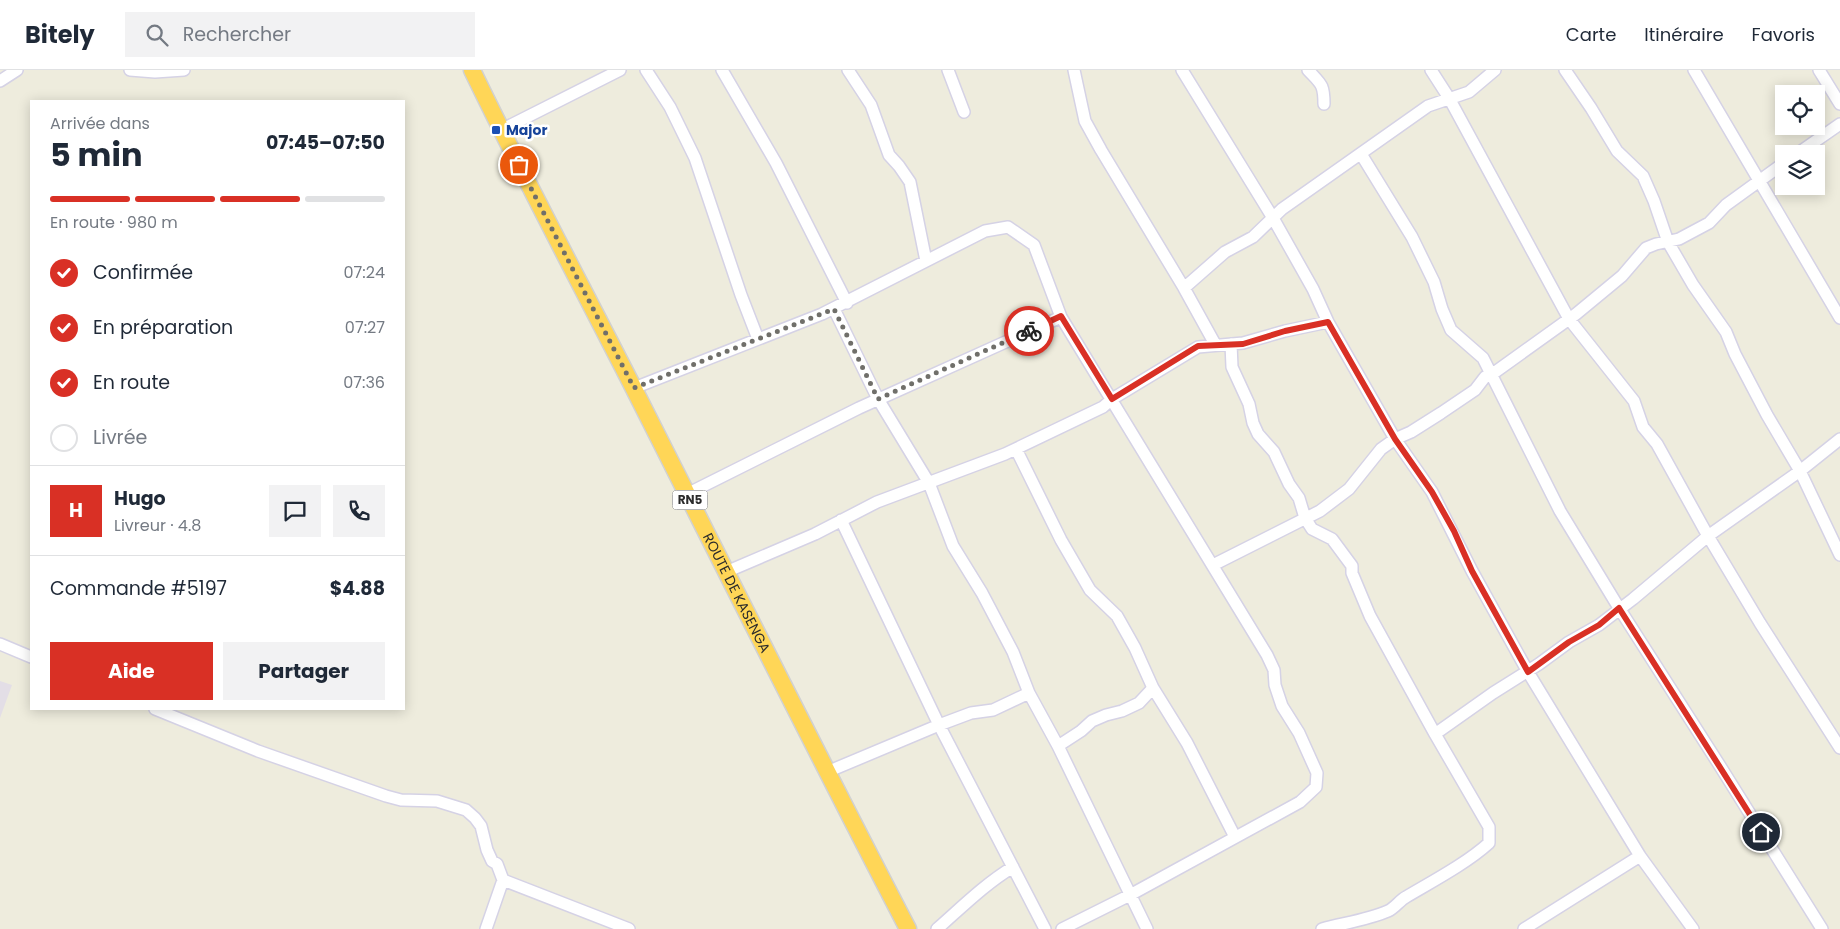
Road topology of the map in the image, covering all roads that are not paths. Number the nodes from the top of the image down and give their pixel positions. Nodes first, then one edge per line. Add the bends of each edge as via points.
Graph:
1 (17, 70) edge
2 (130, 70) edge
3 (184, 70) edge
4 (472, 70) edge
5 (620, 70) edge
6 (646, 70) edge
7 (722, 70) edge
8 (848, 70) edge
9 (948, 70) edge
10 (1074, 70) edge
11 (1182, 70) edge
12 (1308, 70) edge
13 (1431, 70) edge
14 (1495, 70) edge
15 (1565, 70) edge
16 (1694, 70) edge
17 (1819, 70) edge
18 (0, 81) edge
19 (1449, 98) junction
20 (1839, 100) edge
21 (1324, 104) dead end
22 (964, 112) dead end
23 (1840, 124) edge
24 (501, 130) junction
25 (1810, 145) edge
26 (1361, 154) junction
27 (1775, 168) edge
28 (1759, 180) junction
29 (1273, 218) junction
30 (1668, 242) junction
31 (926, 262) junction
32 (1184, 288) junction
33 (846, 303) junction
34 (834, 309) junction
35 (1061, 316) junction
36 (1840, 318) edge
37 (1569, 319) junction
38 (1328, 322) junction
39 (758, 339) junction
40 (1215, 344) junction
41 (1230, 344) junction
42 (1491, 375) junction
43 (634, 388) junction
44 (878, 399) junction
45 (1112, 399) junction
46 (1395, 439) junction
47 (1840, 439) edge
48 (1016, 449) junction
49 (1800, 471) junction
50 (929, 483) junction
51 (687, 494) junction
52 (1305, 518) junction
53 (840, 520) junction
54 (1708, 536) junction
55 (1840, 555) edge
56 (1213, 565) junction
57 (726, 572) junction
58 (1619, 608) junction
59 (0, 644) edge
60 (30, 657) edge
61 (1528, 672) junction
62 (1153, 688) junction
63 (1029, 692) junction
64 (158, 710) edge
65 (939, 725) junction
66 (1435, 734) junction
67 (1058, 746) junction
68 (1840, 748) edge
69 (826, 772) junction
70 (1235, 837) junction
71 (1640, 856) junction
72 (1013, 867) junction
73 (503, 880) junction
74 (1130, 895) junction
75 (486, 929) edge
76 (629, 929) edge
77 (908, 929) edge
78 (937, 929) edge
79 (1044, 929) edge
80 (1062, 929) edge
81 (1147, 929) edge
82 (1323, 929) edge
83 (1524, 929) edge
84 (1693, 929) edge
85 (1822, 929) edge

1 - 18 street
2 - 3 street
4 - 24 highway, ROUTE DE KASENGA / RN5
5 - 24 street
6 - 39 street via 670,107 695,158
7 - 33 street via 776,164
8 - 31 street via 871,105 889,155 910,182
9 - 22 street
10 - 32 street via 1085,121
11 - 29 street
12 - 21 street via 1319,79 1324,89
13 - 19 street
14 - 19 street via 1470,92
15 - 30 street via 1617,151 1643,176
16 - 28 street
17 - 20 street
19 - 26 street via 1428,106
19 - 37 street
23 - 25 street
24 - 43 highway, ROUTE DE KASENGA / RN5
26 - 29 street
26 - 42 street via 1412,237 1434,282 1451,330 1483,358
27 - 28 street
28 - 30 street via 1726,205 1709,223
28 - 36 street
29 - 32 street via 1253,237 1225,252
29 - 38 street via 1314,289
30 - 37 street via 1646,248 1622,276
30 - 49 street via 1692,285 1726,332 1767,415
31 - 33 street
31 - 35 street via 985,230 1008,226 1034,245
32 - 40 street
33 - 34 street
34 - 39 street
34 - 44 street
35 - 44 street
35 - 45 street
37 - 42 street
37 - 54 street via 1634,401 1643,426 1658,444
38 - 41 street
38 - 46 street
39 - 43 street
40 - 41 street
40 - 45 street via 1191,350
41 - 52 street via 1232,367 1249,404 1253,423 1274,452 1299,498
42 - 46 street via 1442,413
42 - 58 street via 1560,511
43 - 51 highway, ROUTE DE KASENGA / RN5
44 - 50 street
44 - 51 street
45 - 48 street via 1103,407
45 - 56 street
46 - 52 street via 1376,455 1349,489
46 - 61 street via 1432,492
47 - 49 street
48 - 50 street
48 - 62 street via 1061,540 1090,590 1118,616
49 - 54 street
49 - 55 street
50 - 53 street
50 - 63 street via 953,546 1013,652
51 - 57 highway, ROUTE DE KASENGA / RN5
52 - 56 street
52 - 66 street via 1312,529 1332,539 1352,566 1370,616
53 - 57 street
53 - 65 street
54 - 58 street via 1633,600
54 - 68 street
56 - 70 street via 1267,655 1282,706 1299,733 1317,774 1316,788 1300,802
57 - 69 highway, ROUTE DE KASENGA / RN5
58 - 61 street
58 - 85 street
59 - 60 street
61 - 66 street
61 - 71 street
62 - 67 street via 1139,703 1092,721
62 - 70 street via 1187,743
63 - 65 street via 993,710 971,713
63 - 67 street
64 - 73 street via 258,751 386,796 437,802 466,810 481,826 487,850
65 - 69 street
65 - 72 street
66 - 82 street via 1489,828 1489,843 1390,910
67 - 74 street
69 - 77 highway, ROUTE DE KASENGA / RN5
70 - 74 street
71 - 83 street
71 - 84 street
72 - 78 street via 970,898
72 - 79 street
73 - 75 street
73 - 76 street
74 - 80 street
74 - 81 street

